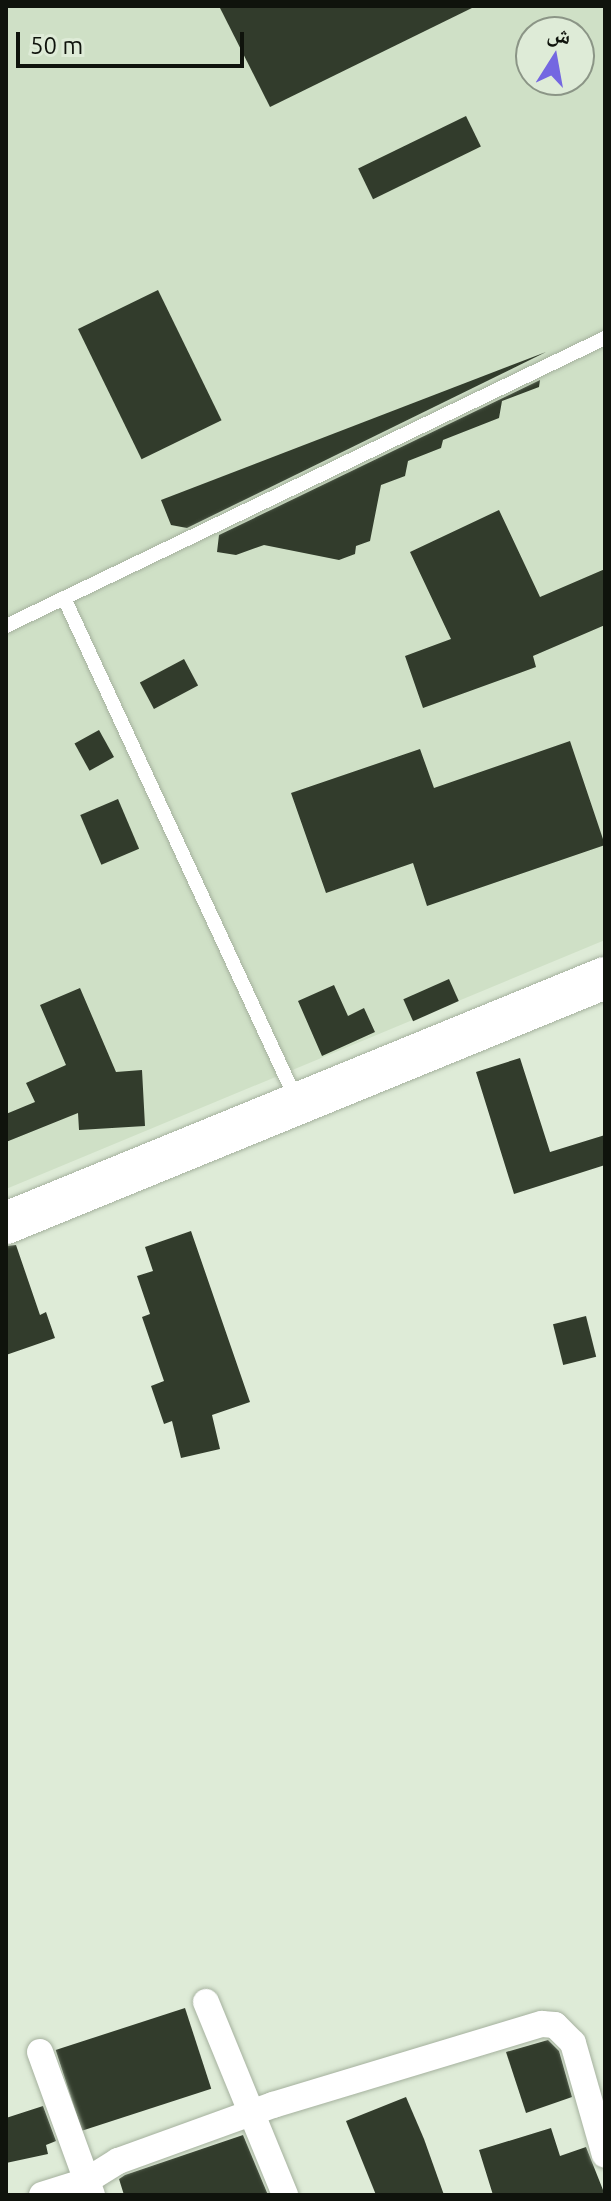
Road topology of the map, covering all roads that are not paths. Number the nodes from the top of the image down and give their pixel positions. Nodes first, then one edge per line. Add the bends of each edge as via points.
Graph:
1 (605, 338) edge
2 (64, 598) junction
3 (6, 626) edge
4 (605, 978) edge
5 (299, 1106) junction
6 (6, 1223) edge
7 (206, 2002) dead end
8 (40, 2052) dead end
9 (251, 2113) junction
10 (605, 2155) edge
11 (89, 2188) edge
12 (42, 2195) edge
13 (285, 2195) edge

1 - 2 lane
2 - 3 lane
2 - 5 lane
4 - 5 main road
5 - 6 main road
7 - 9 street
8 - 11 street
9 - 10 street via 526,2026 555,2025 573,2043
9 - 11 street via 118,2161
9 - 13 street
11 - 12 street

